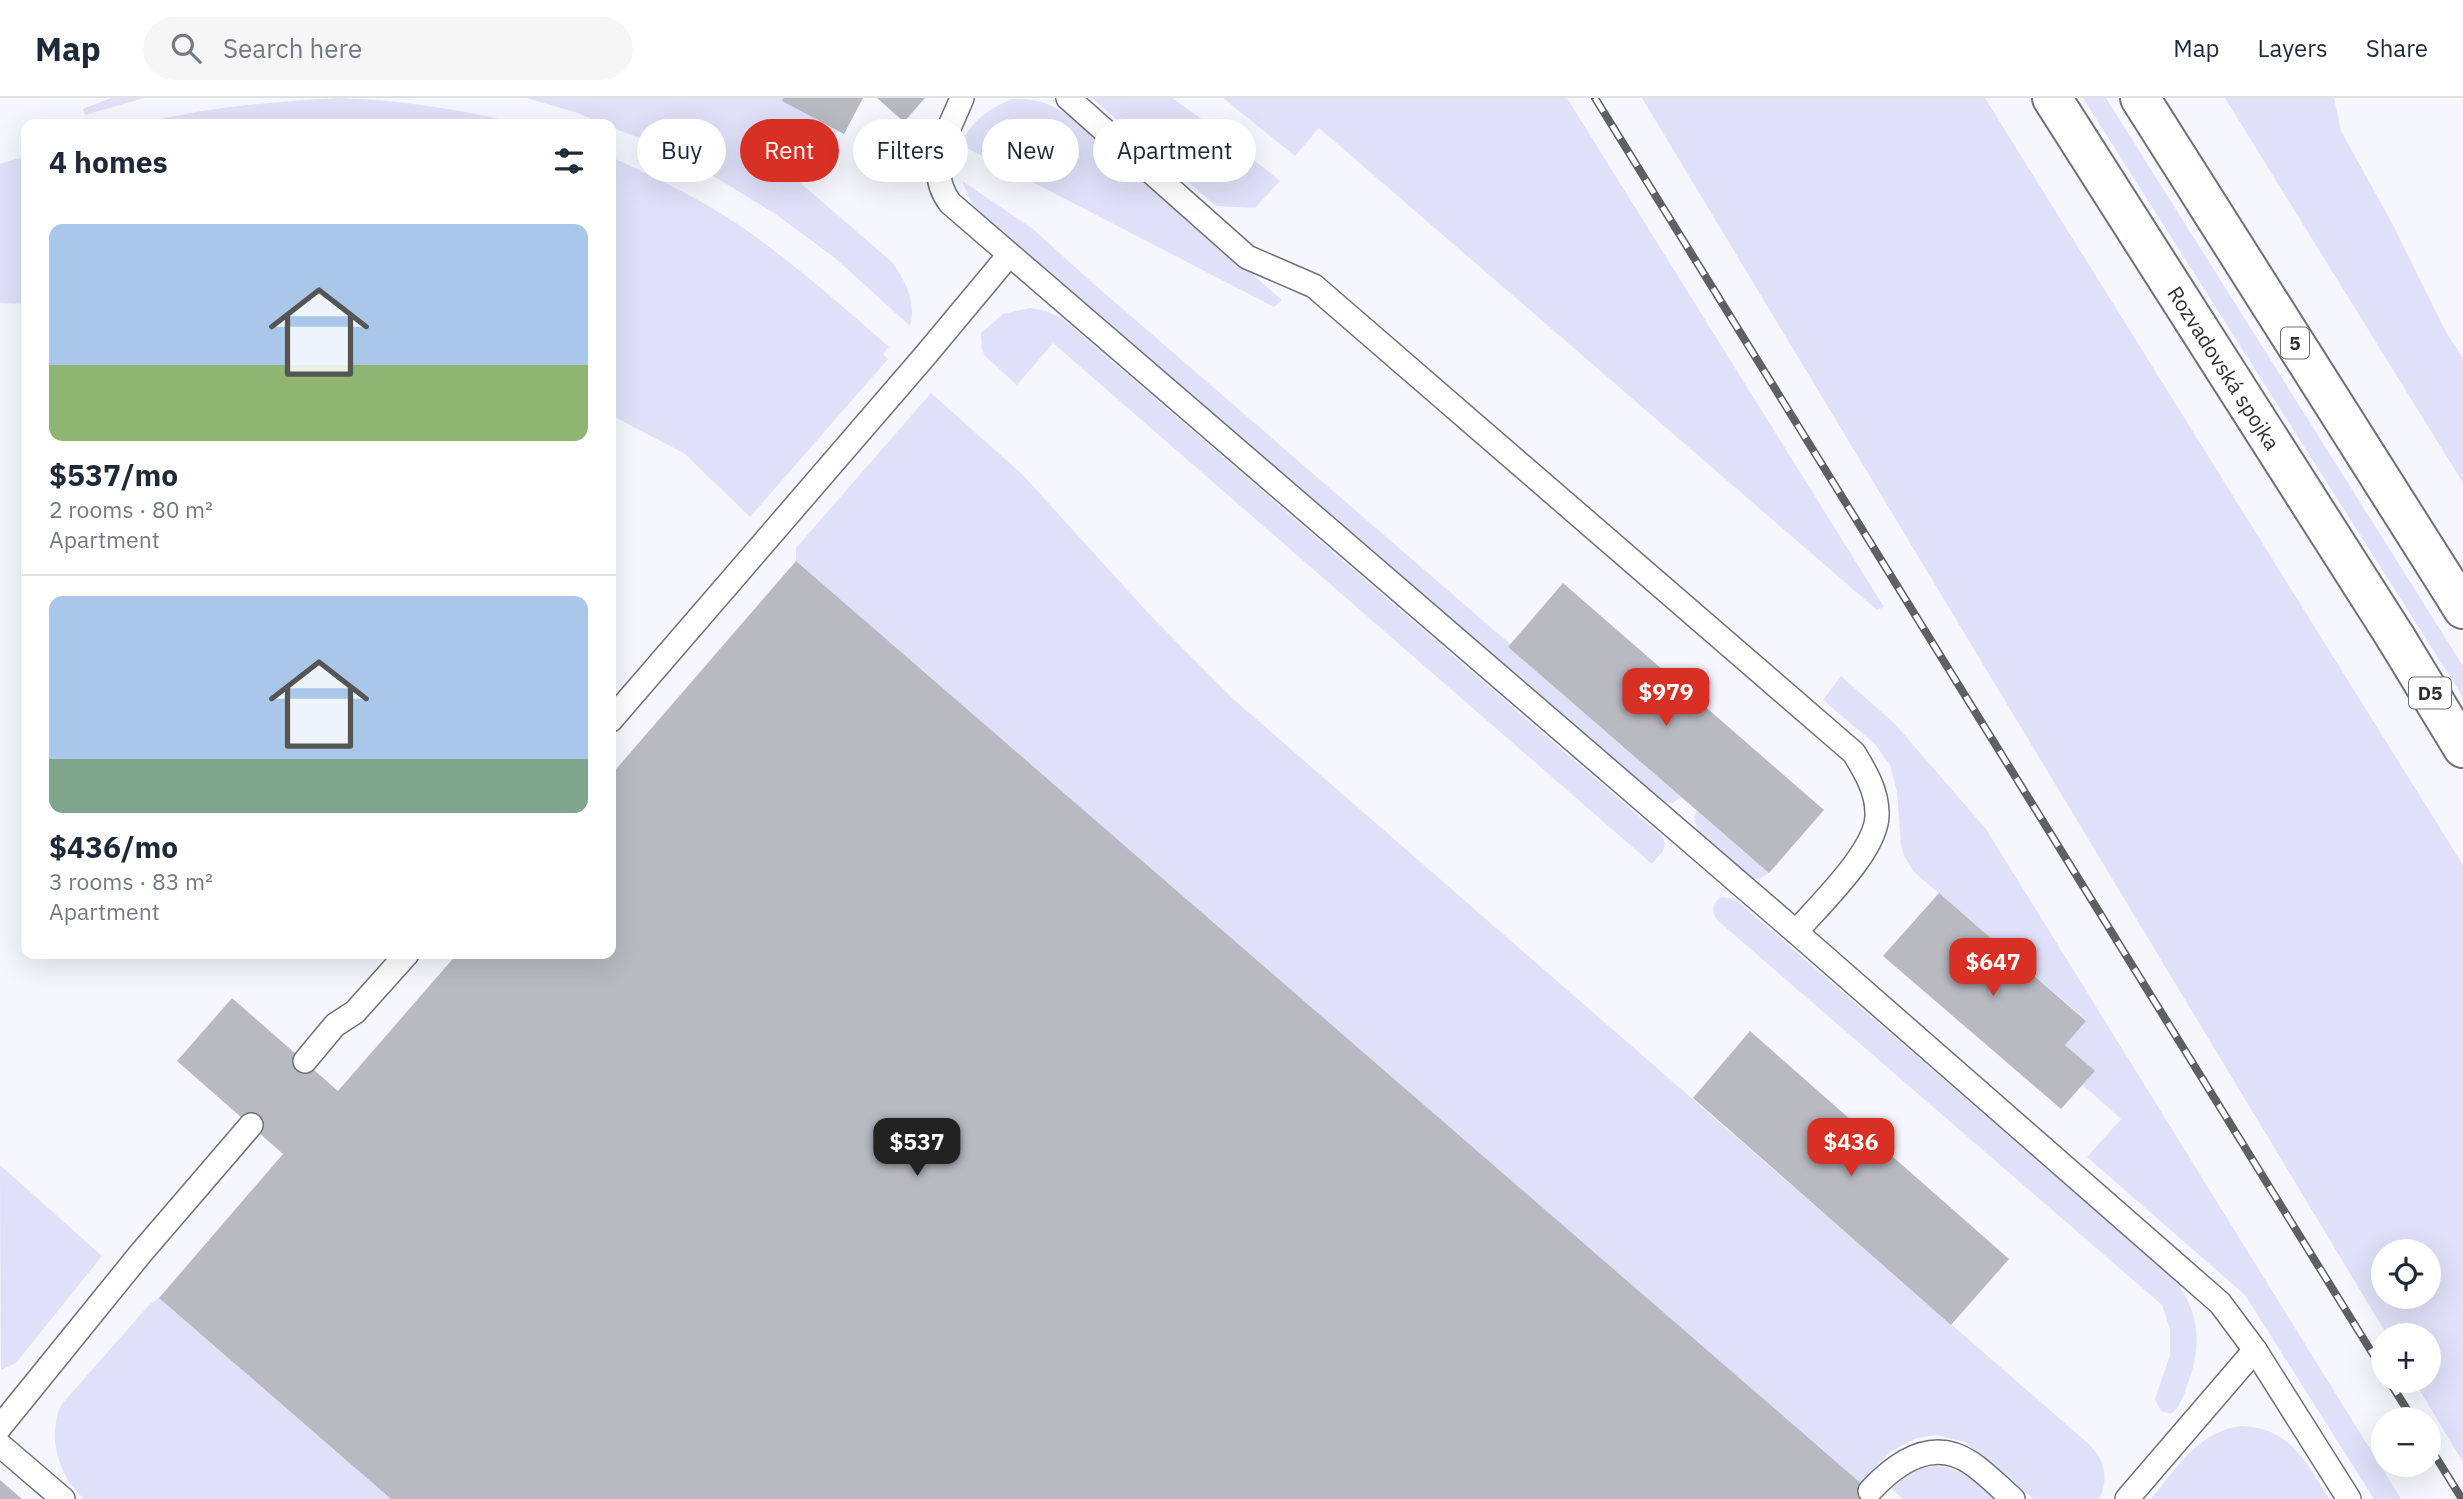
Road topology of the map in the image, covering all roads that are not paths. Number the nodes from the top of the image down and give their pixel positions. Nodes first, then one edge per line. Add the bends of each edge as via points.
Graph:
1 (962, 98) edge
2 (1068, 98) edge
3 (2052, 98) edge
4 (2140, 98) edge
5 (1009, 255) junction
6 (2456, 599) edge
7 (616, 714) edge
8 (2463, 748) edge
9 (1796, 932) junction
10 (403, 959) edge
11 (305, 1061) dead end
12 (251, 1125) dead end
13 (2255, 1350) junction
14 (8, 1399) edge
15 (0, 1427) edge
16 (0, 1445) edge
17 (1870, 1491) dead end
18 (63, 1499) edge
19 (2013, 1499) edge
20 (2127, 1499) edge
21 (2349, 1499) edge

1 - 5 lane via 937,161 938,182 950,203
2 - 9 lane via 1247,257 1314,286 1854,753 1873,791 1878,814 1874,834 1865,852
3 - 8 highway, Rozvadovská spojka / D5
4 - 6 highway, 5
5 - 7 lane
5 - 9 lane
9 - 13 lane via 2220,1303
10 - 11 lane
12 - 14 lane
13 - 20 lane
13 - 21 lane
14 - 15 lane
16 - 18 lane
17 - 19 lane via 1899,1463 1940,1453 1971,1463

